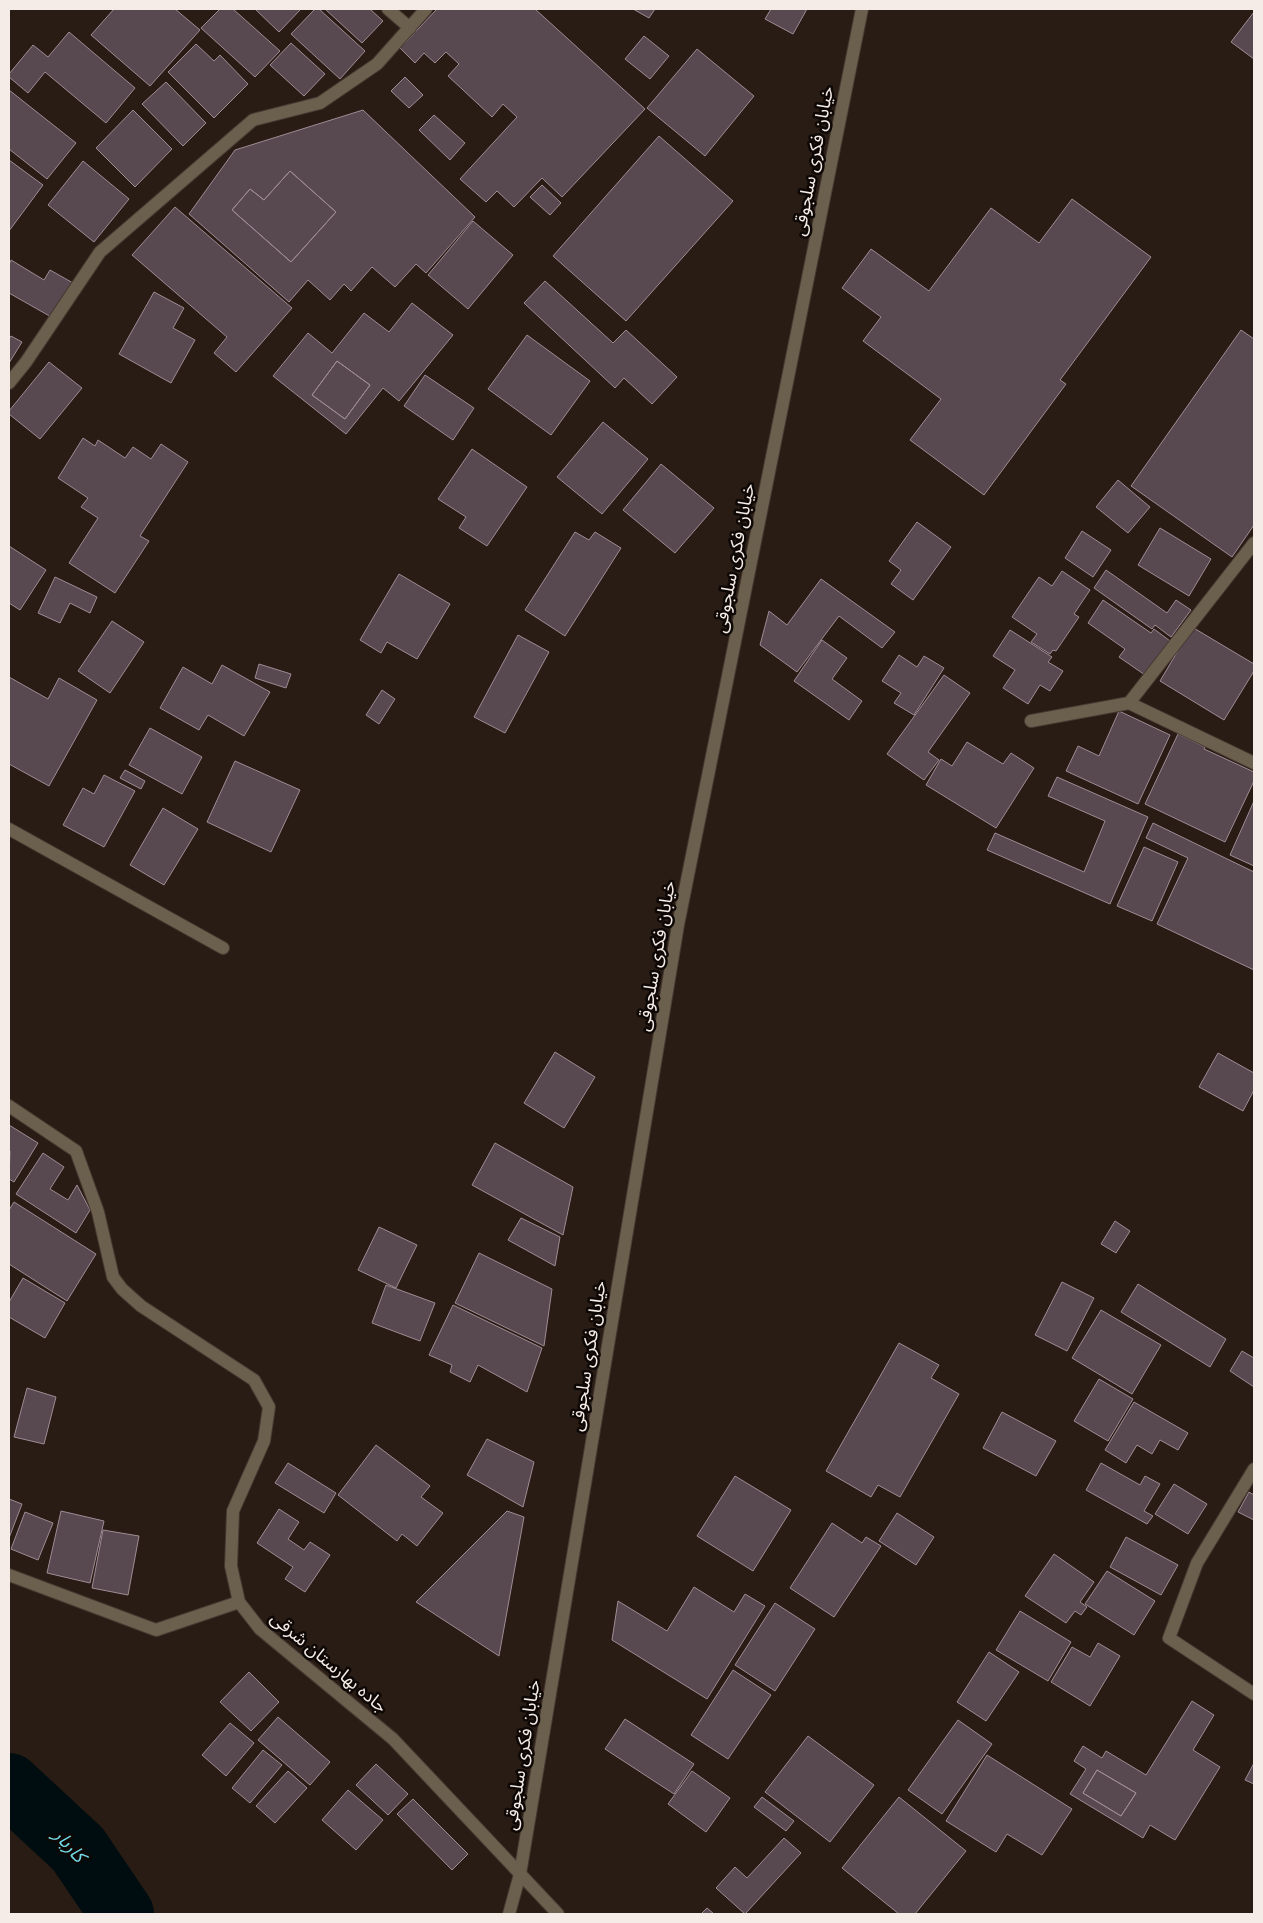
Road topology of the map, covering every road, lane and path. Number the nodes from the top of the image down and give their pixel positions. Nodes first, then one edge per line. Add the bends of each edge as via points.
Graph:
1 (388, 9) edge
2 (426, 9) edge
3 (862, 9) edge
4 (410, 28) junction
5 (9, 383) edge
6 (1254, 543) edge
7 (1129, 703) junction
8 (1031, 721) dead end
9 (1254, 763) edge
10 (9, 829) edge
11 (223, 948) dead end
12 (9, 1106) edge
13 (1254, 1469) edge
14 (9, 1575) edge
15 (239, 1602) junction
16 (1254, 1694) edge
17 (520, 1874) junction
18 (509, 1914) edge
19 (558, 1914) edge

1 - 4 street
2 - 4 street
3 - 17 street, خیابان فکری سلجوقی via 678,925
4 - 5 street via 377,64 320,103 253,120 100,252
6 - 7 street
7 - 8 street
7 - 9 street
10 - 11 street
12 - 15 street, جاده بهارستان شرقی via 76,1151 98,1212 113,1277 122,1289 141,1306 254,1380 269,1407 264,1440 233,1511 231,1566
13 - 16 street via 1198,1563 1169,1638
14 - 15 street via 156,1630
15 - 17 street, جاده بهارستان شرقی via 260,1628 393,1739
17 - 18 street, خیابان فکری سلجوقی
17 - 19 street, جاده بهارستان شرقی

